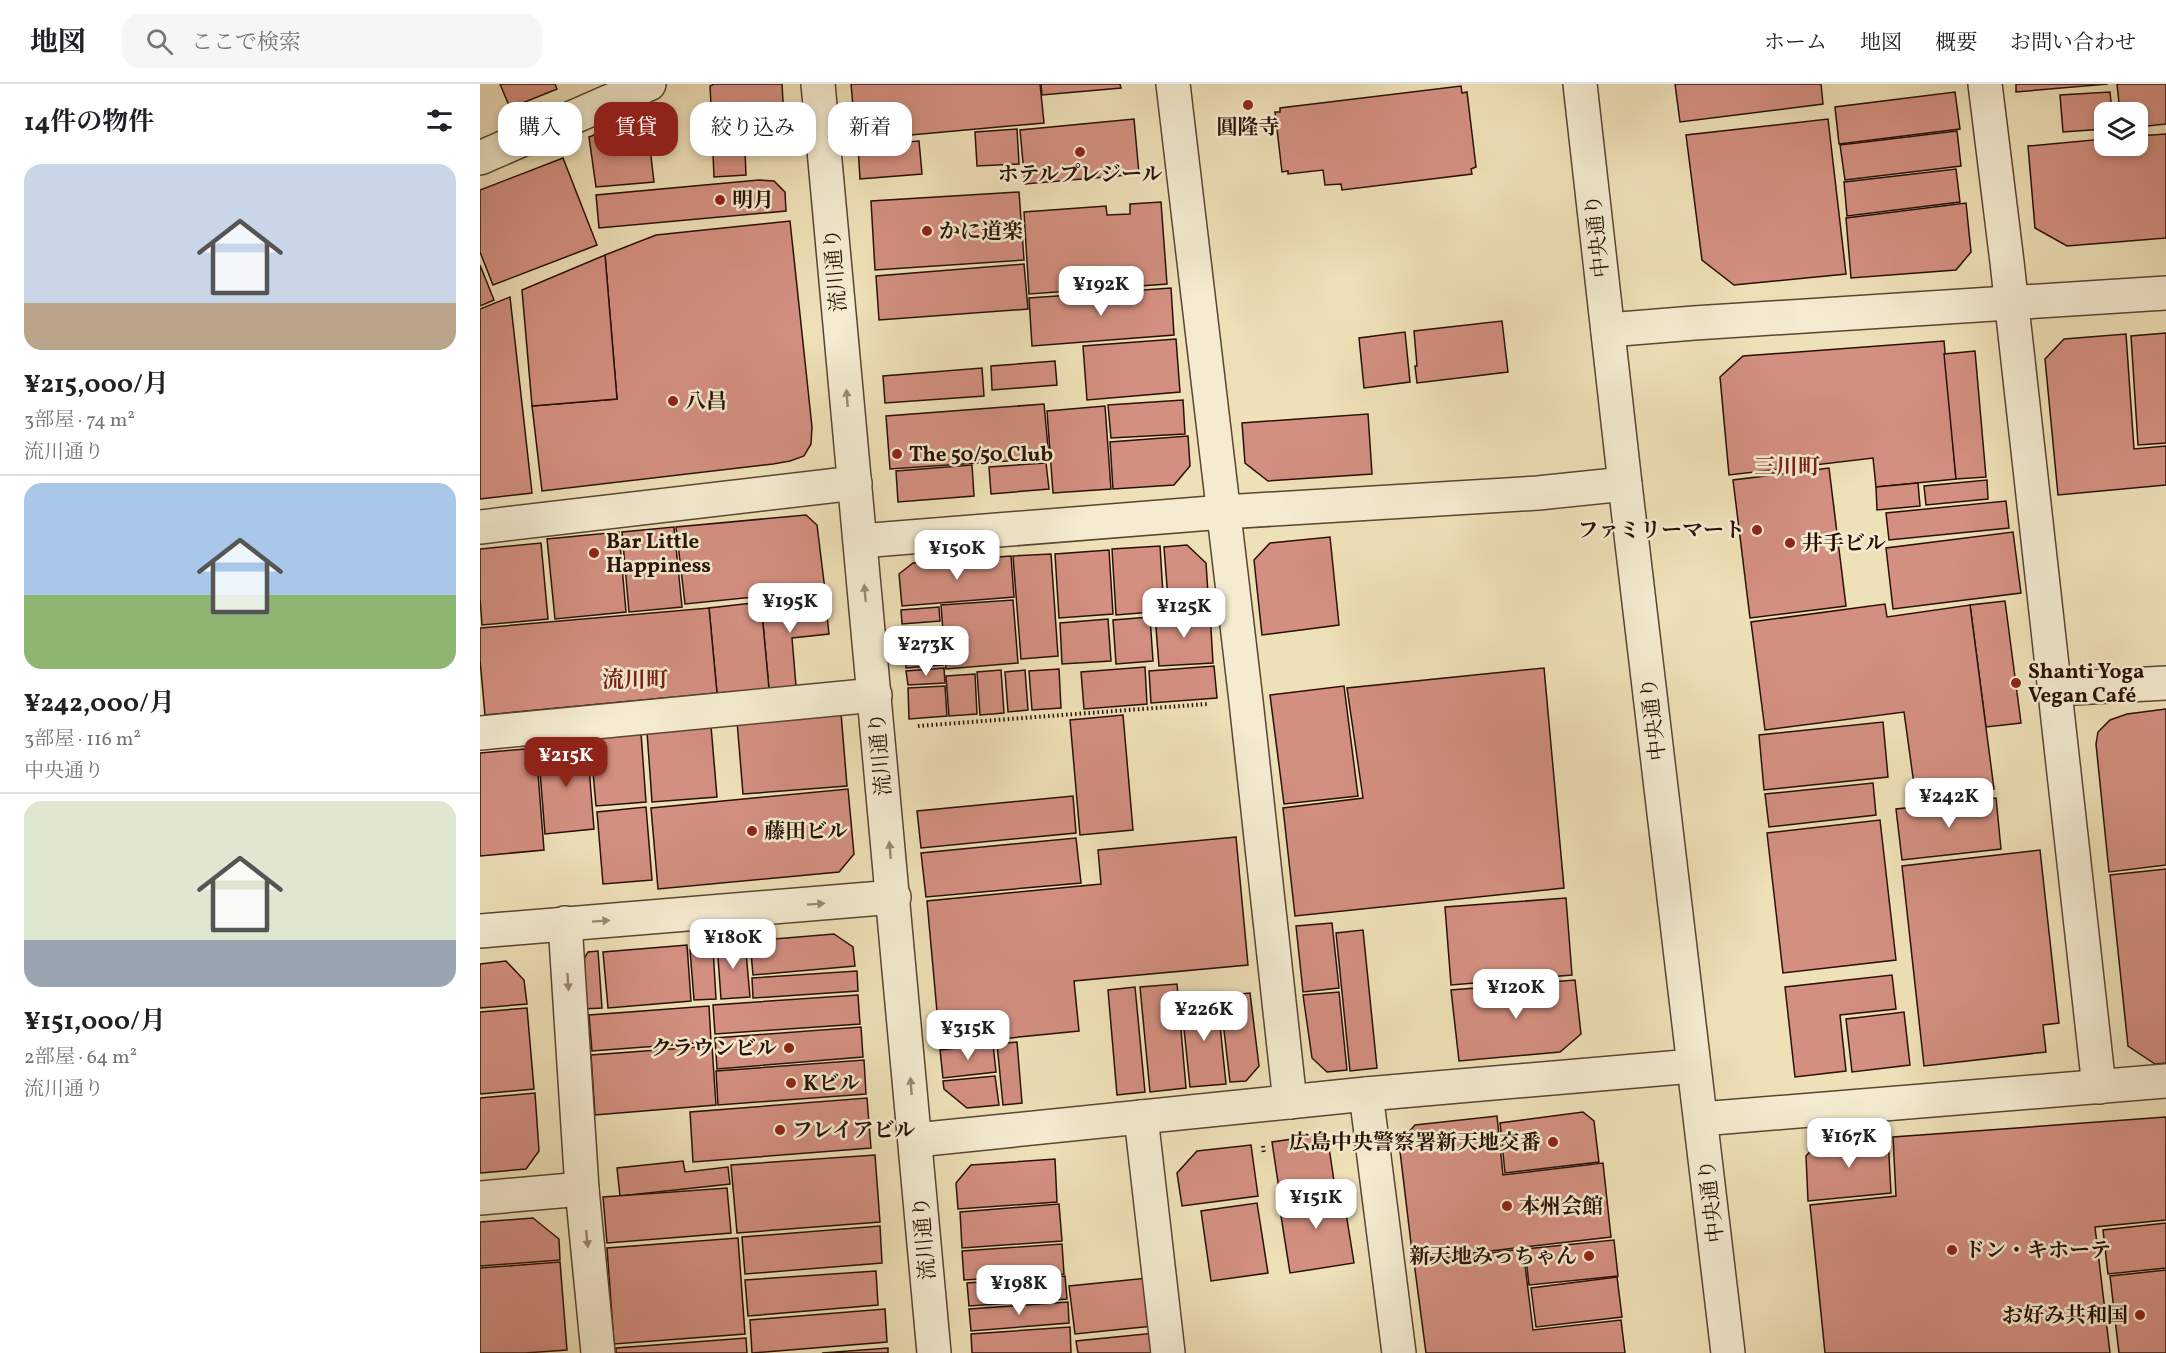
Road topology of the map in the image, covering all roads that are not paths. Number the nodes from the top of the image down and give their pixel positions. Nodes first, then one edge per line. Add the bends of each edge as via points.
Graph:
1 (649, 84) edge
2 (818, 84) edge
3 (1173, 84) edge
4 (1580, 84) edge
5 (1985, 84) edge
6 (480, 158) edge
7 (2166, 293) edge
8 (2012, 303) junction
9 (1608, 330) junction
10 (855, 483) junction
11 (1625, 484) junction
12 (1224, 512) junction
13 (480, 527) edge
14 (860, 541) junction
15 (2166, 683) edge
16 (2055, 689) junction
17 (875, 695) junction
18 (480, 733) edge
19 (894, 897) junction
20 (565, 923) junction
21 (480, 932) edge
22 (1693, 1066) junction
23 (2166, 1081) edge
24 (2099, 1087) junction
25 (1366, 1094) junction
26 (1290, 1102) junction
27 (1141, 1117) junction
28 (1701, 1119) junction
29 (916, 1140) junction
30 (582, 1189) junction
31 (480, 1198) edge
32 (598, 1353) edge
33 (934, 1353) edge
34 (1168, 1353) edge
35 (1399, 1353) edge
36 (1728, 1353) edge

1 - 6 street
10 -> 2 street, 流川通り
3 - 12 street
4 - 9 street, 中央通り
5 - 8 street
7 - 8 street
8 - 9 street
8 - 16 street
9 - 11 street, 中央通り
10 - 13 street
10 - 14 street, 流川通り
11 - 12 street
11 - 22 street, 中央通り
12 - 14 street
12 - 26 street
17 -> 14 street, 流川通り
15 - 16 street
16 - 24 street
17 - 18 street
19 -> 17 street, 流川通り
20 -> 19 street
29 -> 19 street, 流川通り
20 - 21 street
20 -> 30 street
22 - 25 street
22 - 28 street, 中央通り
23 - 24 street
24 - 28 street
25 - 26 street
25 - 35 street
26 - 27 street
27 - 29 street
27 - 34 street
28 - 36 street, 中央通り
29 - 33 street, 流川通り
30 - 31 street
30 -> 32 street

